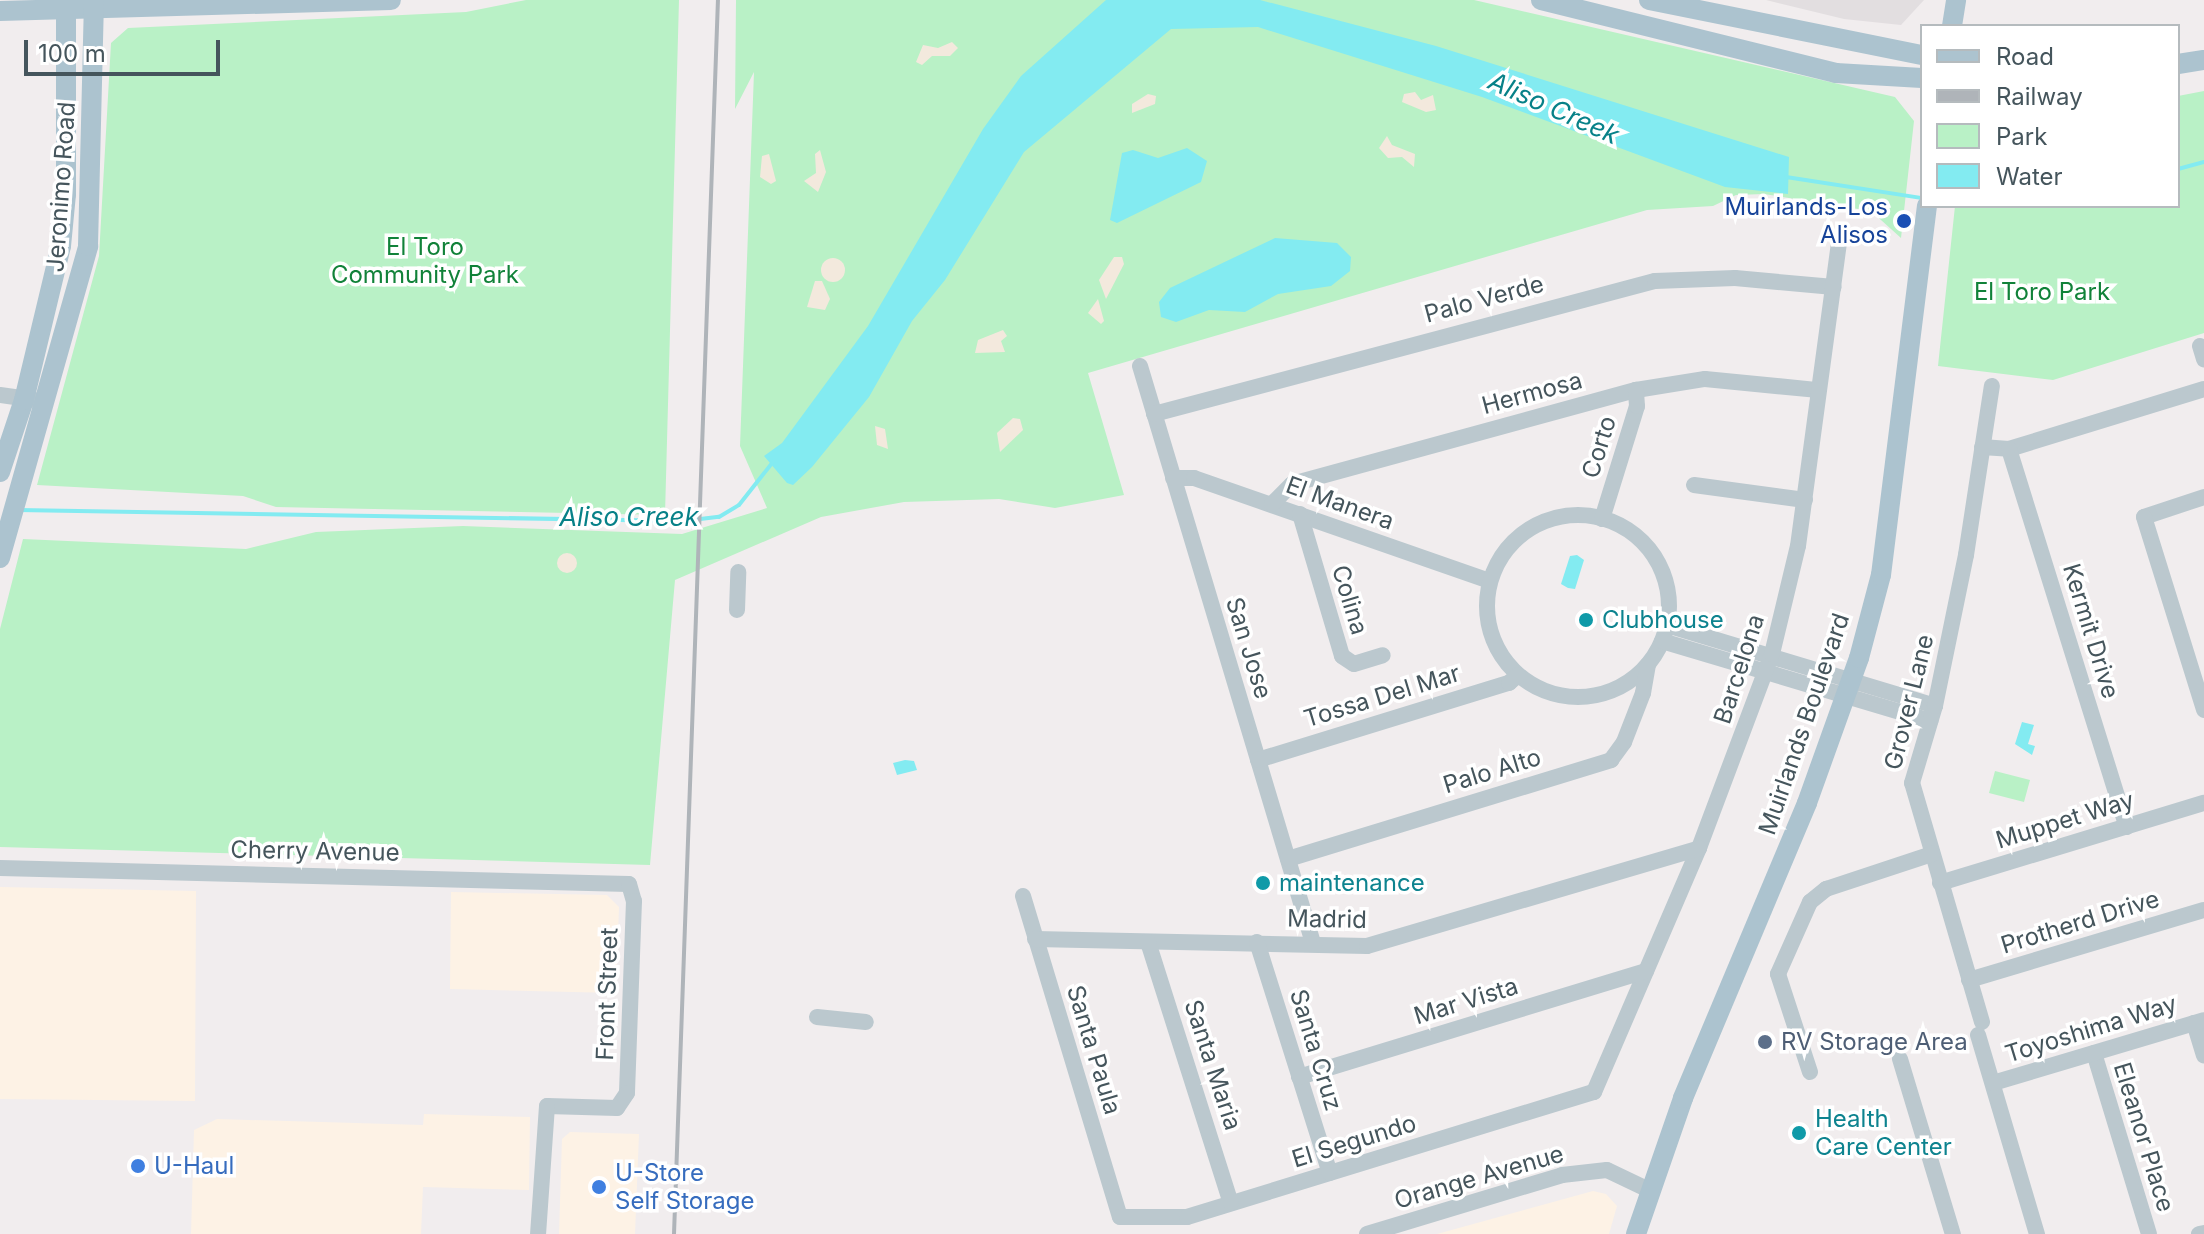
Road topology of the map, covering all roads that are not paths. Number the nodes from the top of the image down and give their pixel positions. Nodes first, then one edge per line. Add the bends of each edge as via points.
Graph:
1 (391, 0) edge
2 (1541, 0) edge
3 (1649, 0) edge
4 (1956, 0) edge
5 (66, 4) edge
6 (94, 4) edge
7 (0, 11) edge
8 (1952, 24) edge
9 (1920, 55) edge
10 (2204, 60) edge
11 (2180, 64) edge
12 (1920, 78) edge
13 (1927, 212) edge
14 (1839, 241) dead end
15 (1834, 287) junction
16 (1140, 366) dead end
17 (1992, 386) dead end
18 (2204, 389) edge
19 (1636, 390) junction
20 (1818, 390) junction
21 (0, 395) edge
22 (24, 400) junction
23 (47, 401) junction
24 (1154, 414) junction
25 (1982, 447) junction
26 (2009, 449) junction
27 (0, 472) edge
28 (1173, 478) junction
29 (1694, 485) dead end
30 (2204, 497) edge
31 (1805, 500) junction
32 (1272, 504) junction
33 (1300, 514) junction
34 (1602, 519) junction
35 (0, 558) edge
36 (738, 572) dead end
37 (1490, 581) junction
38 (737, 610) dead end
39 (1664, 633) junction
40 (1772, 654) junction
41 (1383, 655) dead end
42 (1648, 664) junction
43 (1766, 672) junction
44 (1518, 675) junction
45 (1849, 688) junction
46 (2204, 710) edge
47 (1932, 714) junction
48 (1258, 760) junction
49 (2204, 803) edge
50 (2127, 827) junction
51 (1699, 848) junction
52 (1932, 854) junction
53 (1288, 859) junction
54 (0, 868) edge
55 (1940, 883) junction
56 (629, 884) joint
57 (1023, 896) dead end
58 (2204, 910) edge
59 (1035, 939) junction
60 (1148, 942) junction
61 (1257, 942) junction
62 (1313, 943) junction
63 (1646, 971) junction
64 (1969, 980) junction
65 (817, 1017) dead end
66 (2199, 1021) edge
67 (866, 1022) dead end
68 (2094, 1053) junction
69 (2204, 1055) edge
70 (1900, 1059) dead end
71 (1810, 1072) dead end
72 (1299, 1077) junction
73 (1993, 1083) junction
74 (1597, 1087) joint
75 (1330, 1173) junction
76 (1649, 1190) junction
77 (1231, 1203) junction
78 (1120, 1217) joint
79 (538, 1234) edge
80 (1367, 1234) edge
81 (1636, 1234) edge
82 (1953, 1234) edge
83 (2037, 1234) edge
84 (2149, 1234) edge

1 - 6 main road
2 - 12 main road via 1836,73
3 - 9 main road
4 - 8 main road
5 - 6 main road
5 - 7 main road
5 - 22 main road, Jeronimo Road via 63,220 53,289
6 - 23 main road, Jeronimo Road via 88,246
10 - 11 main road
13 - 45 main road, Muirlands Boulevard via 1881,575
14 - 15 street, Barcelona
15 - 20 street, Barcelona
15 - 24 street, Palo Verde via 1735,278 1655,281
16 - 24 street, San Jose
17 - 25 street, Grover Lane
18 - 26 street
19 - 20 street, Hermosa via 1705,379
19 - 32 street, Hermosa via 1292,484
19 - 34 street, Corto via 1637,406
20 - 31 street, Barcelona
21 - 22 street
22 - 23 street
22 - 27 main road, Jeronimo Road
23 - 35 main road, Jeronimo Road
24 - 28 street, San Jose
25 - 26 street
25 - 47 street, Grover Lane via 1966,555
26 - 50 street, Kermit Drive
28 - 32 street, El Manera via 1194,478
28 - 48 street, San Jose
29 - 31 street
30 - 46 street via 2144,517
31 - 40 street, Barcelona
32 - 33 street, El Manera
33 - 37 street, El Manera
33 - 41 street, Colina via 1342,656 1354,664
34 - 37 street via 1579,515 1533,527 1500,559
34 - 39 street via 1632,534 1655,560 1667,591
36 - 38 street
37 - 44 street via 1489,625 1499,652
39 - 40 street
39 - 42 street
39 - 43 street
40 - 43 street, Barcelona
40 - 45 street
42 - 44 street via 1613,690 1585,697 1543,690
42 - 53 street, Palo Alto via 1643,693 1611,760
43 - 45 street
43 - 51 street, Barcelona
44 - 48 street, Tossa Del Mar via 1509,683
45 - 47 street
45 - 76 main road, Muirlands Boulevard
47 - 52 street, Grover Lane via 1912,783
48 - 53 street, San Jose
49 - 50 street, Muppet Way
50 - 55 street, Muppet Way
51 - 62 street, Madrid via 1380,944
51 - 63 street, Barcelona
52 - 55 street, Grover Lane
52 - 71 street via 1826,889 1810,902 1778,974
53 - 62 street, San Jose
54 - 56 street, Cherry Avenue
55 - 64 street, Grover Lane
56 - 79 street, Front Street via 634,901 628,1061 621,1105 547,1106
57 - 59 street, Santa Paula
58 - 64 street, Protherd Drive
59 - 60 street, Madrid
59 - 78 street, Santa Paula
60 - 61 street, Madrid
60 - 77 street, Santa Maria
61 - 62 street, Madrid
61 - 72 street, Santa Cruz
63 - 72 street, Mar Vista
63 - 74 street, Barcelona
64 - 73 street, Grover Lane
65 - 67 street
66 - 68 street, Toyoshima Way
66 - 69 street
68 - 73 street, Toyoshima Way
68 - 84 street, Eleanor Place
70 - 82 street
72 - 75 street, Santa Cruz
73 - 83 street, Grover Lane
74 - 75 street, El Segundo via 1587,1095
75 - 77 street, El Segundo
76 - 80 street, Orange Avenue via 1607,1170 1562,1175
76 - 81 main road, Muirlands Boulevard
77 - 78 street, El Segundo via 1187,1217

